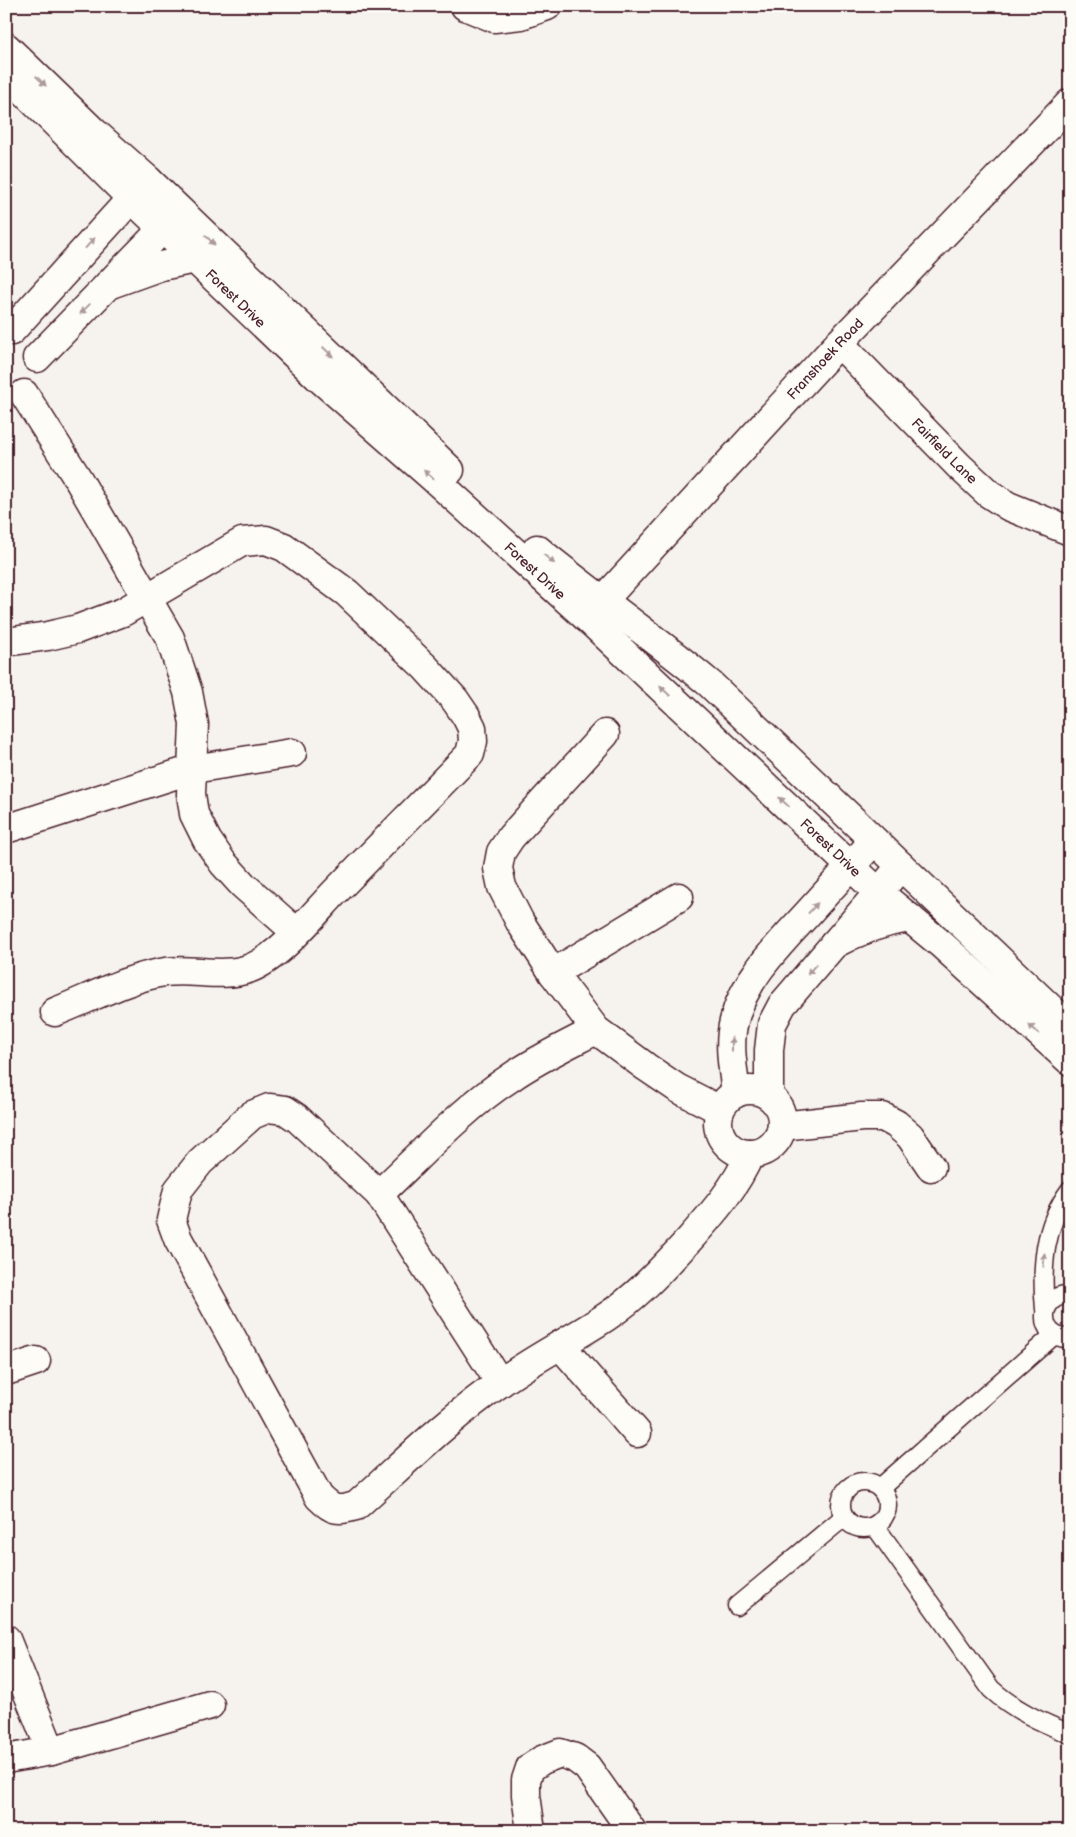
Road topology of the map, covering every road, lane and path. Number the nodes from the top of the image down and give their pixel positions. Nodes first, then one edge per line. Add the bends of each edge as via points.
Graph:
1 (464, 6) edge
2 (547, 6) edge
3 (6, 47) edge
4 (6, 74) edge
5 (1070, 103) edge
6 (139, 189) junction
7 (171, 220) junction
8 (195, 259) junction
9 (108, 285) junction
10 (8, 331) edge
11 (839, 343) junction
12 (37, 358) junction
13 (15, 397) edge
14 (1070, 531) edge
15 (146, 598) junction
16 (595, 610) junction
17 (6, 642) edge
18 (605, 734) dead end
19 (292, 753) dead end
20 (193, 769) junction
21 (6, 829) edge
22 (874, 841) junction
23 (851, 866) junction
24 (902, 866) junction
25 (878, 892) junction
26 (679, 897) dead end
27 (910, 918) junction
28 (296, 932) junction
29 (834, 944) junction
30 (553, 973) junction
31 (56, 1012) dead end
32 (1070, 1027) edge
33 (596, 1030) junction
34 (1070, 1062) edge
35 (769, 1096) junction
36 (728, 1101) junction
37 (782, 1126) junction
38 (750, 1154) junction
39 (931, 1167) dead end
40 (1070, 1190) edge
41 (379, 1194) junction
42 (1070, 1295) edge
43 (1046, 1309) junction
44 (1062, 1336) edge
45 (560, 1345) junction
46 (36, 1361) dead end
47 (6, 1371) edge
48 (500, 1383) junction
49 (637, 1433) dead end
50 (880, 1488) junction
51 (844, 1517) junction
52 (875, 1526) junction
53 (737, 1606) dead end
54 (6, 1639) edge
55 (210, 1705) dead end
56 (1070, 1734) edge
57 (51, 1751) junction
58 (6, 1759) edge
59 (531, 1831) edge
60 (632, 1831) edge

1 - 2 street via 494,18 521,15
3 -> 6 street, Forest Drive via 94,132
4 - 6 street, Forest Drive
5 - 11 street, Franshoek Road
6 - 7 street, Forest Drive
10 -> 6 street
7 - 8 street, Forest Drive
7 - 9 street
7 -> 16 street, Forest Drive via 514,531
8 - 9 street via 161,266
16 -> 8 street, Forest Drive via 318,377
9 -> 12 street
10 - 12 street via 23,336 32,345
11 - 14 street, Fairfield Lane via 988,493 1008,506
11 - 16 street, Franshoek Road
12 - 13 street via 38,372 33,384
13 - 15 street via 78,479
15 - 17 street via 123,612 78,629
15 - 20 street via 170,638 188,692 194,724
15 - 28 street via 242,542 266,540 284,547 347,592 425,667 456,700 472,728 470,754
16 - 22 street, Forest Drive via 671,652 710,684
23 -> 16 street, Forest Drive
18 - 30 street via 501,852 498,868 502,887
19 - 20 street
20 - 21 street
20 - 28 street via 191,794 194,814 207,840 243,885
22 - 23 street
22 - 24 street, Forest Drive
23 - 25 street, Forest Drive
36 -> 23 street via 734,1020 743,996 753,978 787,936
24 - 25 street
24 - 32 street, Forest Drive
25 - 27 street, Forest Drive
25 - 29 street
26 - 30 street
27 - 29 street via 865,929
34 -> 27 street, Forest Drive
28 - 31 street via 264,961 248,969 228,973 165,972
29 -> 35 street via 788,998 772,1024
30 - 33 street
33 - 36 street via 669,1083
33 - 41 street via 510,1077
35 - 36 street via 747,1090
35 - 37 street via 777,1104
36 - 38 street via 718,1120 719,1130 731,1148
37 - 38 street via 772,1146
37 - 39 street via 883,1117 910,1136
38 - 45 street via 732,1188 650,1283 608,1316
43 -> 40 lane via 1043,1286 1049,1231
41 - 48 street
41 - 48 street via 297,1118 285,1110 269,1108 252,1115 200,1162 178,1190 171,1220 320,1497 330,1508 341,1510 356,1506
42 - 43 lane via 1052,1300
43 - 44 lane via 1048,1329
44 - 50 lane
45 - 48 street
45 - 49 street
46 - 47 street
50 - 51 lane via 872,1483 853,1485 842,1500
50 - 52 lane via 886,1497 887,1508
51 - 52 lane via 853,1525
51 - 53 lane
52 - 56 lane via 991,1689 1020,1711
54 - 57 street
55 - 57 street
57 - 58 street
59 - 60 street via 526,1795 530,1768 560,1753 575,1758 586,1767

